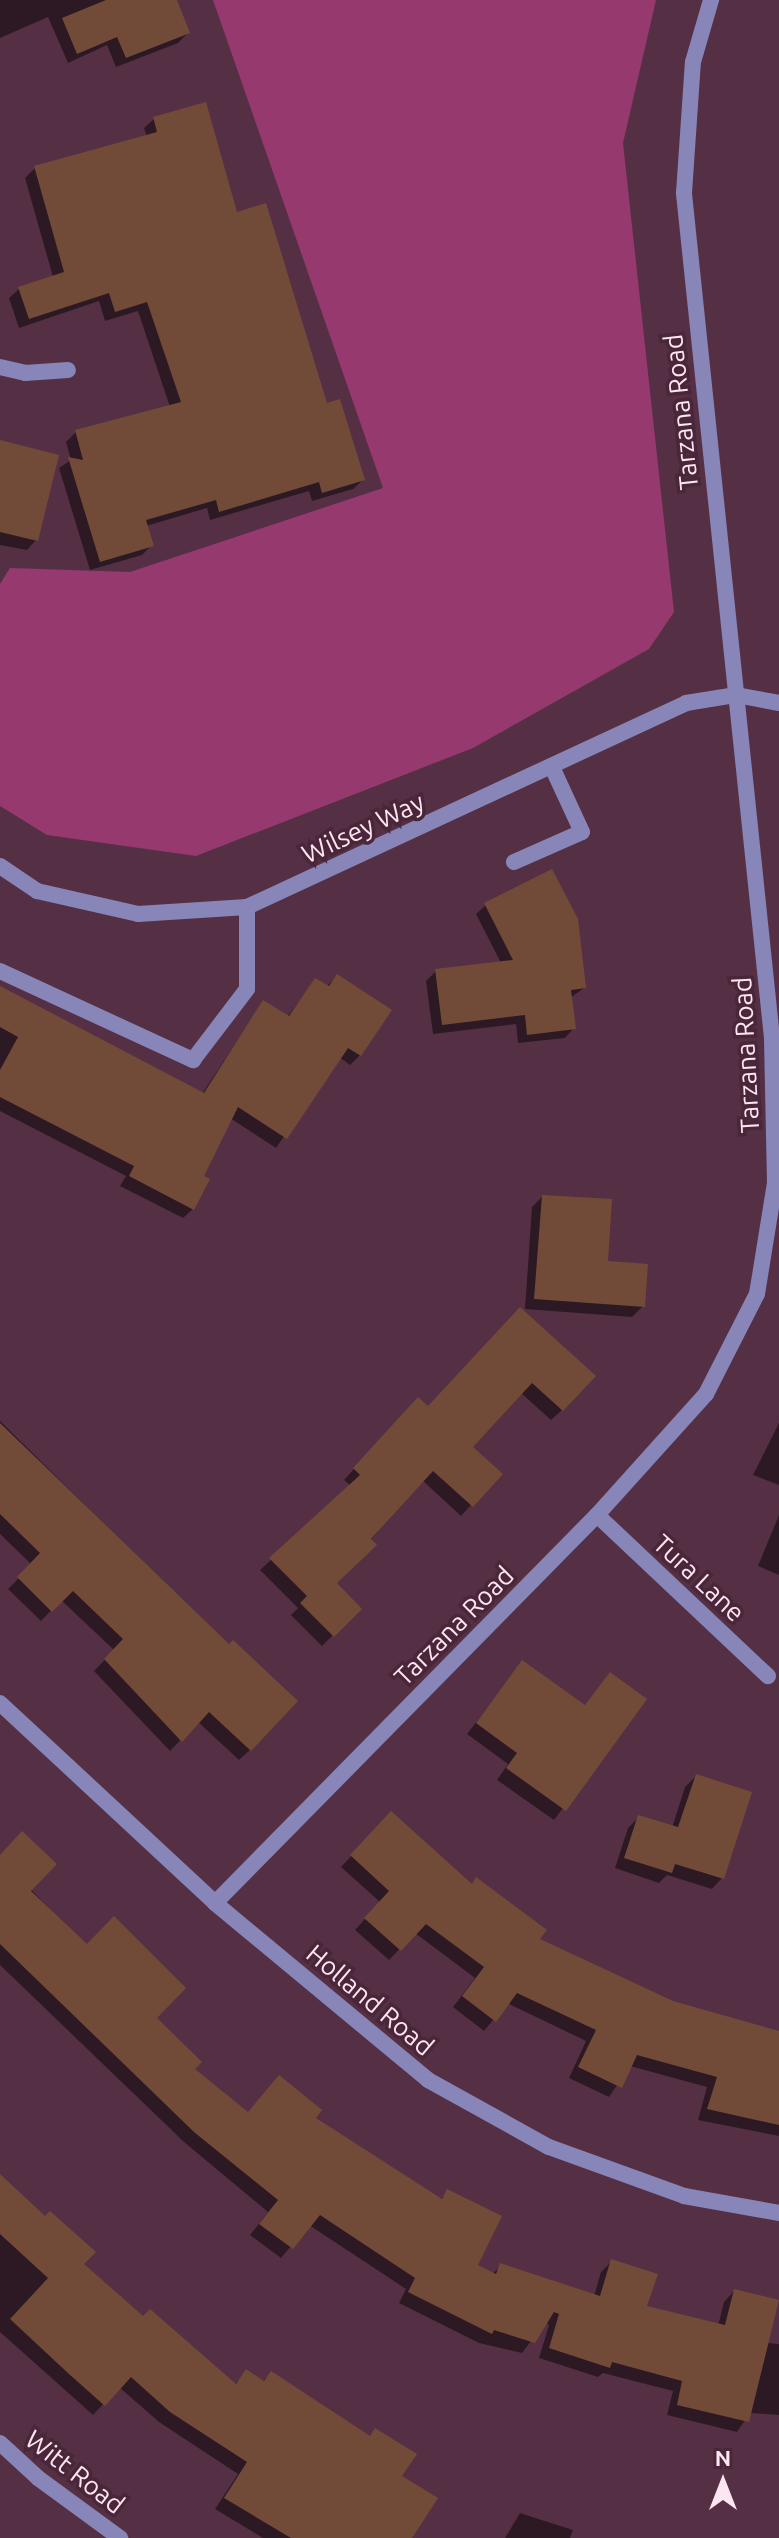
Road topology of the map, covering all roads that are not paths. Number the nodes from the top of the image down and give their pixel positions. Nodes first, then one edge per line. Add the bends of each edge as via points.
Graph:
1 (711, 0) edge
2 (0, 367) edge
3 (68, 370) dead end
4 (736, 695) junction
5 (779, 703) edge
6 (552, 767) junction
7 (514, 862) dead end
8 (0, 866) edge
9 (247, 907) junction
10 (0, 971) edge
11 (776, 1038) edge
12 (597, 1515) junction
13 (768, 1676) dead end
14 (0, 1703) edge
15 (215, 1903) junction
16 (779, 2213) edge
17 (0, 2443) edge
18 (120, 2538) edge

1 - 4 street, Tarzana Road via 693,62 684,193
2 - 3 street via 25,373
4 - 5 street, Wilsey Way
4 - 6 street, Wilsey Way via 686,703
4 - 11 street, Tarzana Road
6 - 7 street via 582,832
6 - 9 street, Wilsey Way
8 - 9 street, Wilsey Way via 37,891 138,914
9 - 10 street via 247,989 193,1060
11 - 12 street, Tarzana Road via 775,1183 757,1294 706,1394
12 - 13 street, Tura Lane
12 - 15 street, Tarzana Road
14 - 15 street, Holland Road
15 - 16 street, Holland Road via 441,2088 564,2152 684,2196
17 - 18 street, Witt Road

